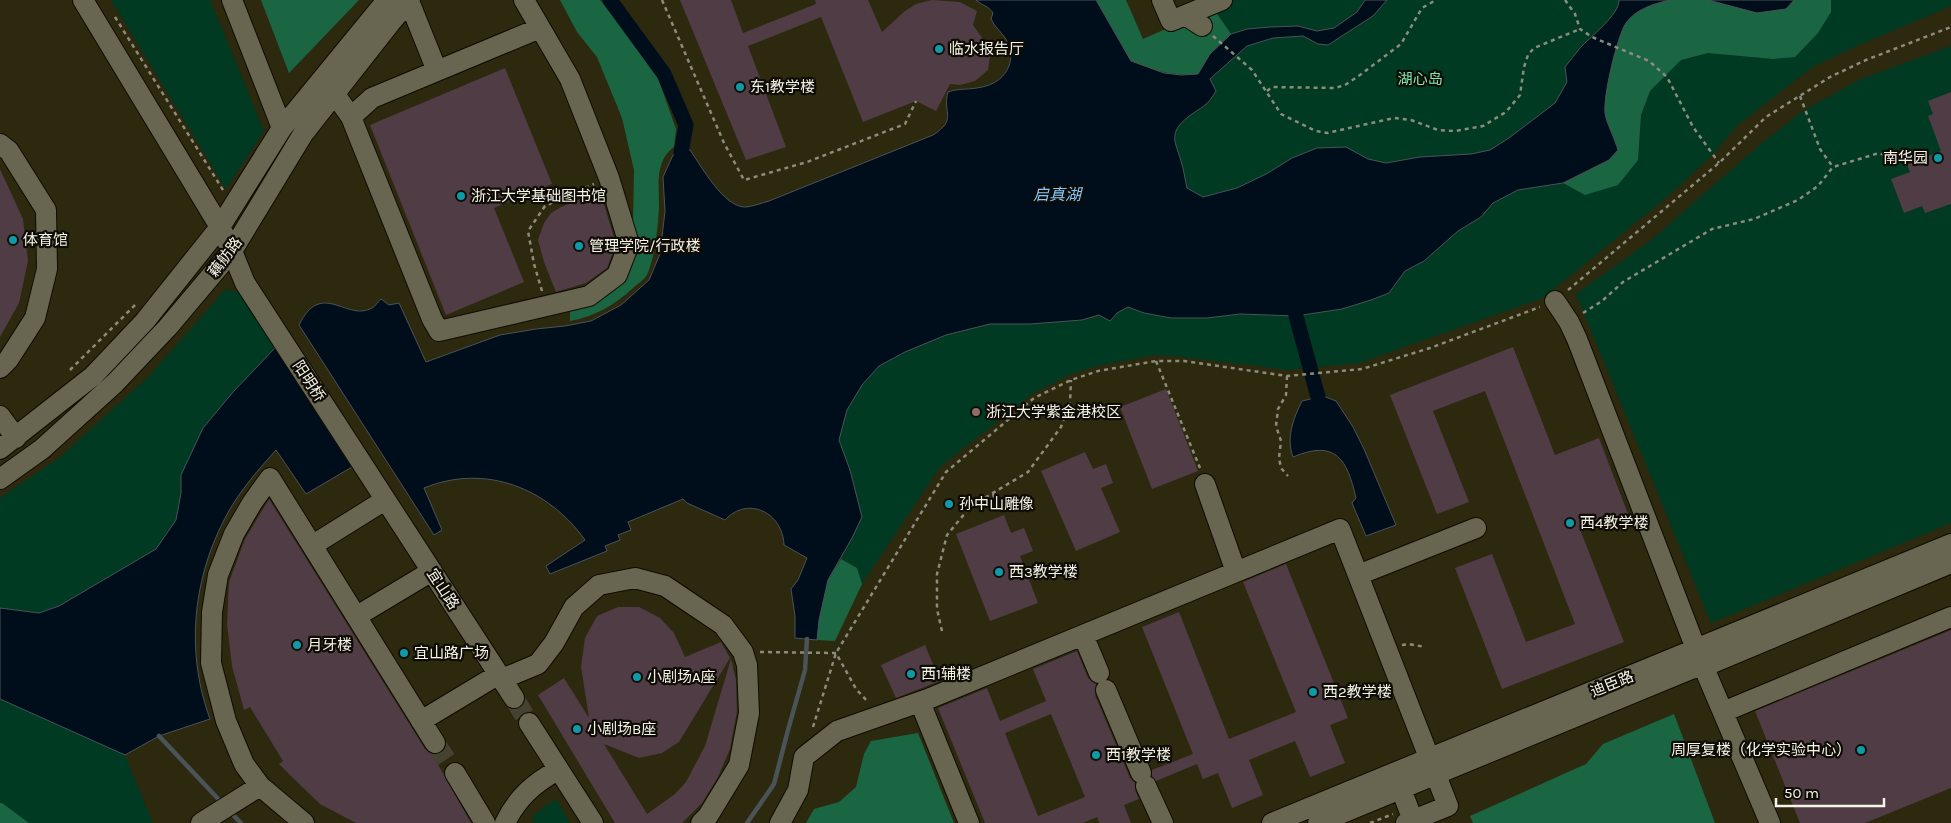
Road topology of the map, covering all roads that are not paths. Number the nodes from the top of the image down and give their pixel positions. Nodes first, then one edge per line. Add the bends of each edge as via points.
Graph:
1 (83, 0) edge
2 (232, 0) edge
3 (387, 0) edge
4 (524, 0) edge
5 (1162, 0) edge
6 (1222, 0) edge
7 (410, 1) edge
8 (1185, 15) junction
9 (1202, 26) road end
10 (540, 28) junction
11 (437, 71) junction
12 (333, 95) junction
13 (351, 117) junction
14 (282, 128) junction
15 (0, 144) edge
16 (220, 226) junction
17 (232, 251) junction
18 (1555, 301) road end
19 (0, 368) edge
20 (0, 416) edge
21 (8, 443) edge
22 (0, 479) edge
23 (372, 480) joint
24 (1205, 484) road end
25 (385, 500) junction
26 (1476, 528) dead end
27 (1951, 544) edge
28 (313, 545) junction
29 (1951, 563) edge
30 (432, 571) junction
31 (1236, 572) junction
32 (1358, 576) junction
33 (357, 616) junction
34 (1951, 616) edge
35 (1083, 635) junction
36 (1701, 657) junction
37 (501, 677) junction
38 (514, 698) tunnel mouth
39 (920, 702) junction
40 (1722, 712) junction
41 (421, 721) junction
42 (529, 723) tunnel mouth
43 (435, 743) tunnel mouth
44 (1432, 767) junction
45 (558, 770) junction
46 (455, 773) tunnel mouth
47 (1401, 789) junction
48 (254, 790) junction
49 (1411, 822) edge
50 (201, 823) edge
51 (304, 823) edge
52 (484, 823) edge
53 (505, 823) edge
54 (593, 823) edge
55 (700, 823) edge
56 (780, 823) edge
57 (970, 823) edge
58 (1163, 823) edge
59 (1272, 823) edge
60 (1318, 823) edge
61 (1770, 823) edge

1 - 16 street
2 - 14 street
3 - 14 street, 藕舫路
4 - 10 street
5 - 8 street via 1171,21
6 - 8 street
7 - 11 street
7 - 12 street, 藕舫路
8 - 9 street
10 - 11 street
10 - 13 street via 570,79 609,178 629,244 617,275 589,296 438,331
11 - 13 street via 372,98
12 - 13 street
12 - 17 street, 藕舫路 via 303,134
14 - 16 street, 藕舫路
15 - 19 street via 9,151 46,210 48,269 35,318
16 - 17 street
16 - 21 street, 藕舫路 via 145,321 93,376
17 - 22 street, 藕舫路 via 168,327 115,383 42,449
17 - 23 street, 阳明桥 via 245,283
18 - 36 street via 1569,322
20 - 21 street
23 - 25 street, 宜山路
24 - 31 street
25 - 28 street
25 - 30 street, 宜山路
26 - 32 street
27 - 36 street, 迪臣路
28 - 33 street
28 - 48 street via 270,478 234,534 218,576 212,612 211,664 226,720
29 - 36 street, 迪臣路
30 - 33 street
30 - 37 street, 宜山路
31 - 32 street via 1340,529
31 - 35 street
32 - 44 street
33 - 41 street
34 - 40 street
35 - 39 street
35 - 58 street
36 - 40 street
36 - 44 street, 迪臣路 via 1691,670
37 - 38 street, 宜山路
37 - 41 street
37 - 55 street via 538,664 574,607 599,585 635,578 666,586 723,625 744,652 749,713 740,765 708,816
39 - 56 street via 837,731 804,758 798,790
39 - 57 street
40 - 61 street
41 - 43 street
42 - 45 street
44 - 47 street, 迪臣路
44 - 49 street via 1448,806
44 - 59 street, 迪臣路
45 - 53 street via 527,790
45 - 54 street
46 - 52 street
47 - 49 street
47 - 60 street, 迪臣路
48 - 50 street
48 - 51 street

